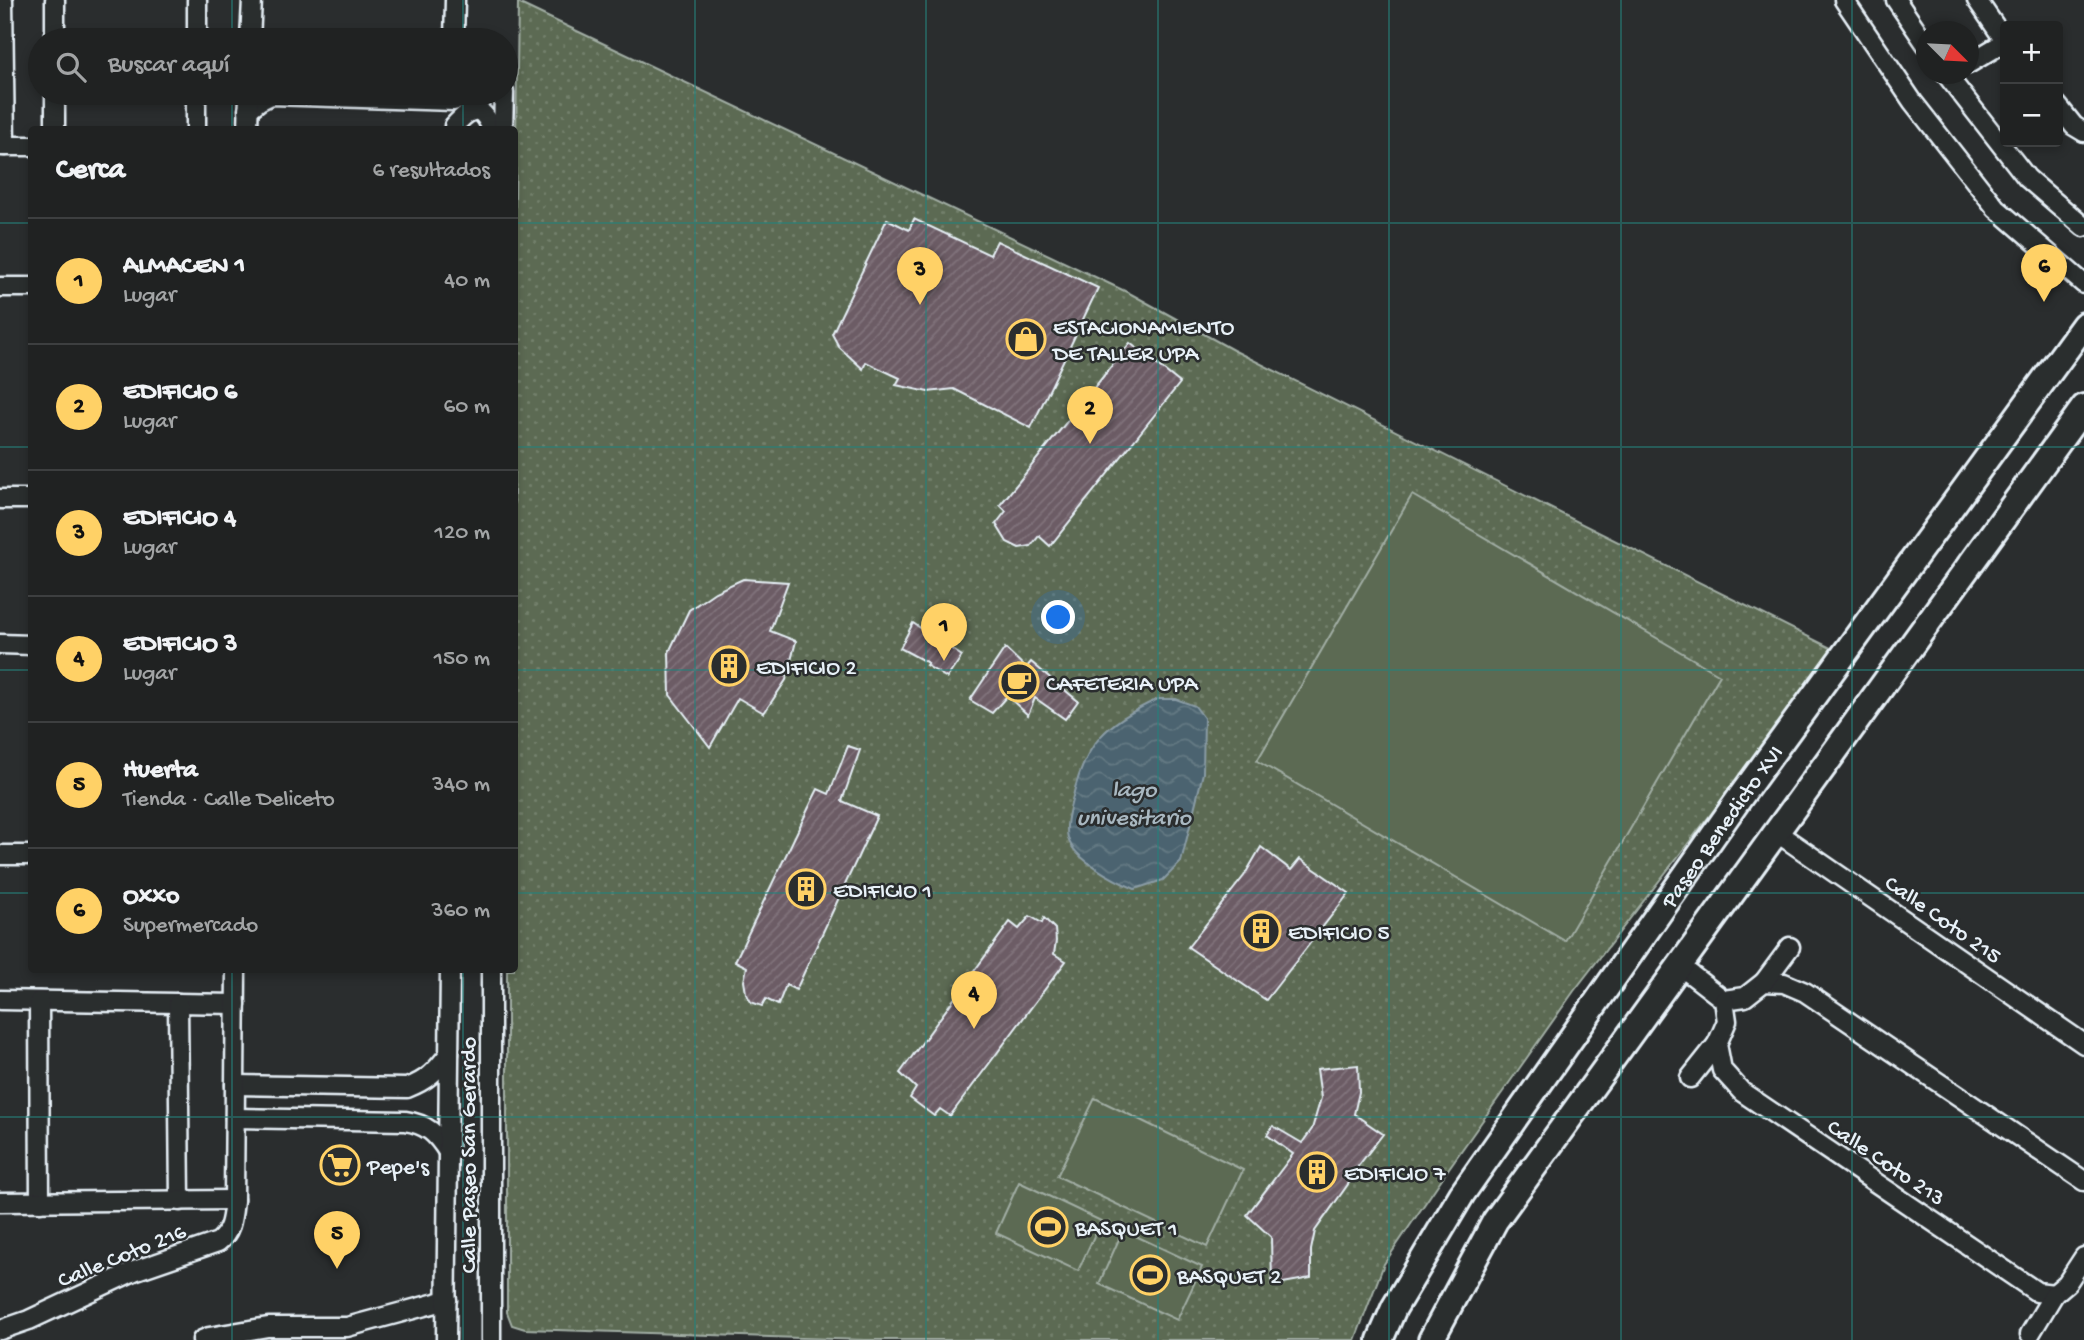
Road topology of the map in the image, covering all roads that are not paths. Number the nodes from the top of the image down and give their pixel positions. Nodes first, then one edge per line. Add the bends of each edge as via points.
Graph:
1 (3, 0) edge
2 (55, 0) edge
3 (197, 0) edge
4 (252, 0) edge
5 (455, 0) edge
6 (1844, 0) edge
7 (1896, 0) edge
8 (1977, 0) edge
9 (55, 28) edge
10 (197, 28) edge
11 (251, 28) edge
12 (454, 28) edge
13 (1916, 28) edge
14 (2000, 34) edge
15 (2000, 44) edge
16 (1979, 58) edge
17 (1957, 84) edge
18 (55, 105) edge
19 (196, 105) edge
20 (249, 105) edge
21 (454, 105) edge
22 (504, 105) edge
23 (2063, 112) edge
24 (55, 126) edge
25 (196, 126) edge
26 (248, 126) edge
27 (454, 126) edge
28 (455, 126) edge
29 (490, 126) edge
30 (503, 126) edge
31 (2084, 132) edge
32 (3, 146) edge
33 (28, 146) edge
34 (2084, 227) edge
35 (2084, 284) edge
36 (0, 287) edge
37 (28, 287) edge
38 (2084, 325) edge
39 (2084, 407) edge
40 (0, 499) edge
41 (28, 499) edge
42 (0, 644) edge
43 (28, 645) edge
44 (1776, 832) junction
45 (0, 855) edge
46 (28, 855) edge
47 (1790, 947) dead end
48 (1680, 966) junction
49 (236, 973) edge
50 (450, 973) edge
51 (491, 973) edge
52 (1764, 982) junction
53 (0, 1000) edge
54 (1724, 1000) junction
55 (39, 1001) junction
56 (177, 1003) junction
57 (236, 1004) junction
58 (1717, 1044) junction
59 (2084, 1044) edge
60 (449, 1054) junction
61 (1690, 1078) dead end
62 (235, 1085) junction
63 (235, 1118) junction
64 (448, 1152) junction
65 (2084, 1181) edge
66 (234, 1200) junction
67 (180, 1201) junction
68 (0, 1202) edge
69 (40, 1202) junction
70 (2084, 1257) edge
71 (2054, 1294) junction
72 (447, 1300) junction
73 (0, 1330) edge
74 (2030, 1334) dead end
75 (202, 1340) edge
76 (446, 1340) edge
77 (491, 1340) edge
78 (1380, 1340) edge
79 (1431, 1340) edge

1 - 32 street
2 - 9 street
3 - 10 street
4 - 11 street
5 - 12 street
6 - 35 street via 1913,102 1996,208
7 - 13 street
8 - 14 street
15 - 16 street
17 - 34 street via 2027,177
18 - 24 street
19 - 25 street
20 - 26 street
21 - 27 street
22 - 30 street
23 - 31 street
28 - 29 street via 463,115 477,110 484,113
32 - 33 street
36 - 37 street
38 - 78 street, Paseo Benedicto XVI via 1741,796 1470,1183 1394,1308
39 - 44 street, Paseo Benedicto XVI
40 - 41 street
42 - 43 street
44 - 48 street, Paseo Benedicto XVI
44 - 59 street, Calle Coto 215
45 - 46 street
47 - 52 street
48 - 54 street
48 - 79 street, Paseo Benedicto XVI via 1495,1221
49 - 57 street, Calle Coto 216
50 - 60 street, Calle Paseo San Gerardo
51 - 77 street, Calle Paseo San Gerardo
52 - 54 street via 1745,997
52 - 65 street via 1784,983 1805,992
53 - 55 street
54 - 58 street via 1727,1021
55 - 56 street
55 - 69 street
56 - 57 street
56 - 67 street, Calle Coto 216
57 - 62 street, Calle Coto 216
58 - 61 street
58 - 71 street, Calle Coto 213 via 1722,1070 1742,1092 2037,1292
60 - 62 street via 432,1075 407,1088
60 - 64 street, Calle Paseo San Gerardo
62 - 63 street, Calle Coto 216
63 - 64 street via 405,1121 432,1130
63 - 66 street, Calle Coto 216
64 - 72 street, Calle Paseo San Gerardo
66 - 67 street, Calle Coto 216
66 - 73 street, Calle Coto 216 via 231,1226 218,1242 134,1271
67 - 69 street, Calle Coto 216
68 - 69 street, Calle Coto 216
70 - 71 street
71 - 74 street
72 - 75 street via 347,1327 268,1326
72 - 76 street, Calle Paseo San Gerardo

